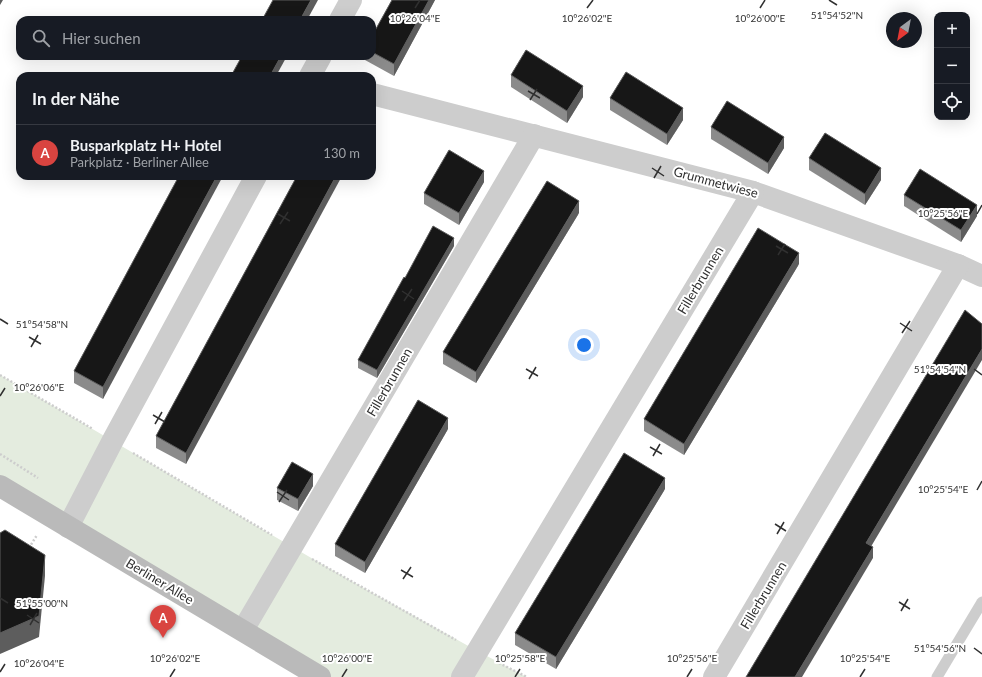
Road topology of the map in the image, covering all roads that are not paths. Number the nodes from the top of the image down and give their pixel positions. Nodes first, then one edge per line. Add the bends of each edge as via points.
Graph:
1 (351, 0) edge
2 (342, 16) edge
3 (318, 60) edge
4 (312, 72) edge
5 (376, 95) edge
6 (534, 135) junction
7 (254, 180) edge
8 (753, 192) junction
9 (958, 265) junction
10 (982, 276) edge
11 (0, 486) edge
12 (59, 522) junction
13 (982, 602) edge
14 (243, 630) junction
15 (320, 677) edge
16 (462, 677) edge
17 (714, 677) edge
18 (937, 677) edge

1 - 2 street
3 - 4 street
5 - 6 street, Grummetwiese
6 - 8 street, Grummetwiese
6 - 14 street, Fillerbrunnen
7 - 12 street via 113,440
8 - 9 street, Grummetwiese
8 - 16 street, Fillerbrunnen
9 - 10 street, Grummetwiese
9 - 17 street, Fillerbrunnen
11 - 12 street, Berliner Allee
12 - 14 street, Berliner Allee
13 - 18 lane
14 - 15 street, Berliner Allee

